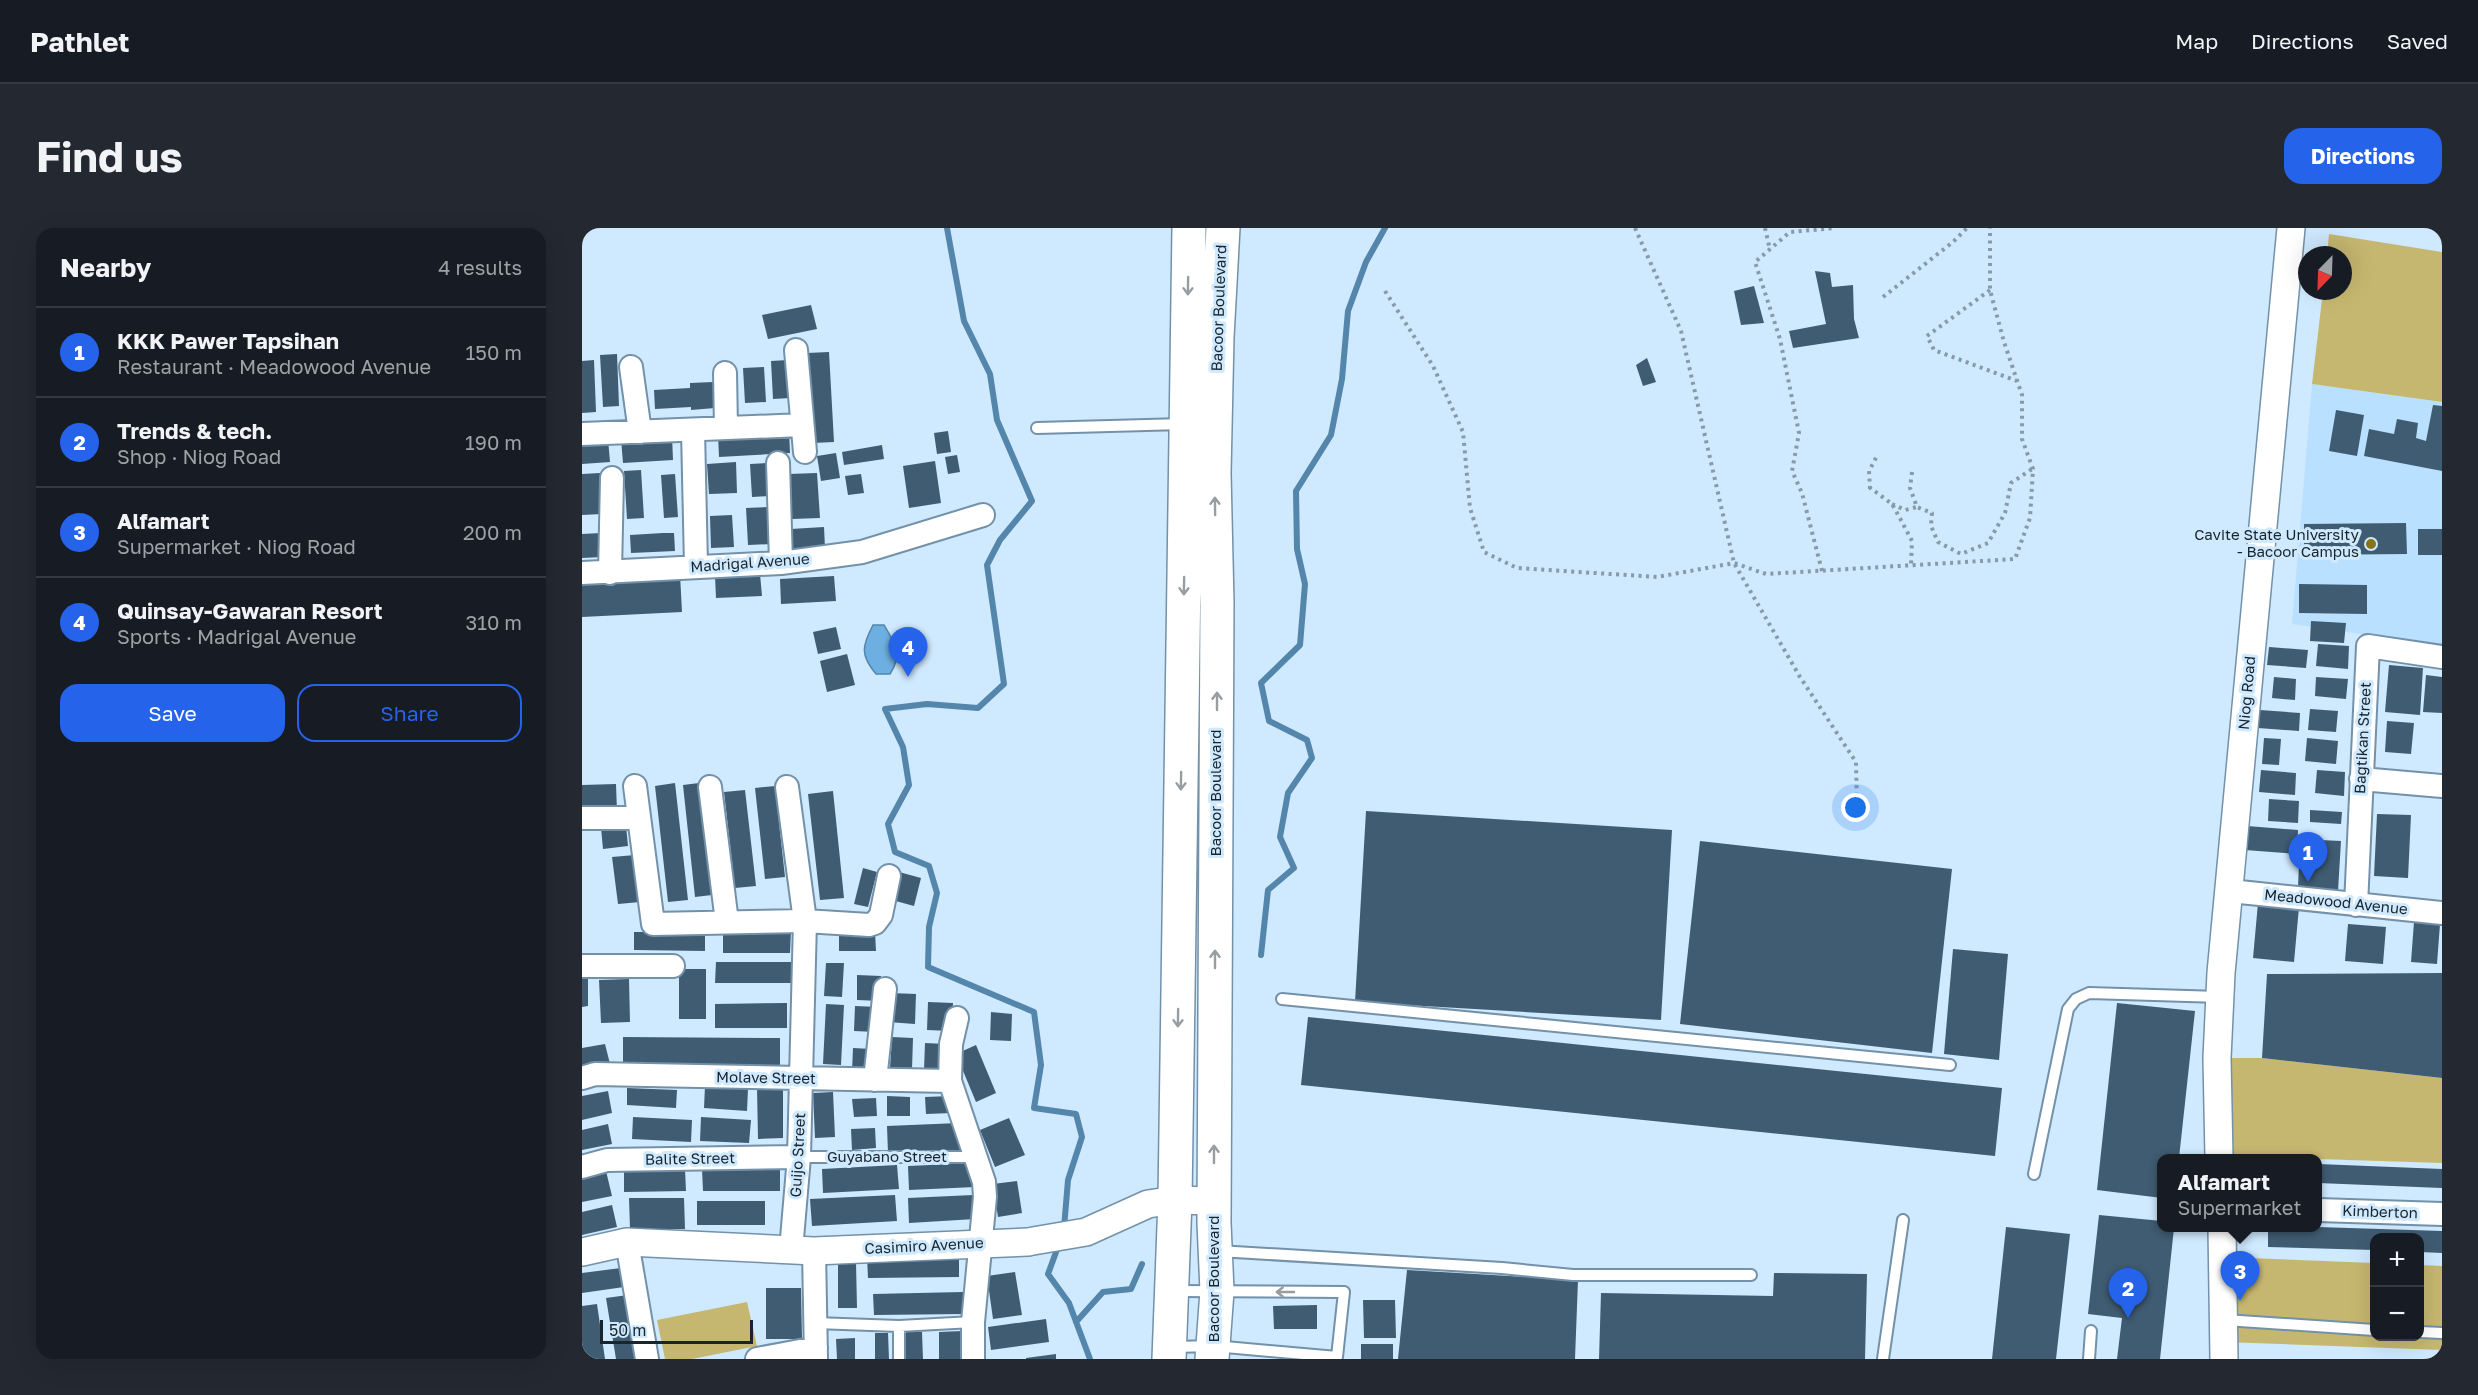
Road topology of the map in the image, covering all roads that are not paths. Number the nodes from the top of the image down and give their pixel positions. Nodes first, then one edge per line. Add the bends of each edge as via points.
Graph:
1 (1189, 228) edge
2 (1223, 228) edge
3 (2291, 228) edge
4 (796, 350) dead end
5 (631, 367) dead end
6 (725, 373) dead end
7 (1186, 424) junction
8 (802, 425) junction
9 (726, 428) junction
10 (1037, 428) dead end
11 (693, 430) junction
12 (640, 432) junction
13 (582, 434) edge
14 (805, 452) dead end
15 (778, 463) dead end
16 (612, 478) dead end
17 (983, 515) dead end
18 (781, 563) junction
19 (696, 566) junction
20 (582, 573) edge
21 (610, 573) junction
22 (2442, 657) edge
23 (2361, 779) junction
24 (635, 786) dead end
25 (2442, 786) edge
26 (710, 787) dead end
27 (787, 787) dead end
28 (582, 818) edge
29 (639, 818) junction
30 (889, 876) dead end
31 (2230, 891) junction
32 (2356, 905) junction
33 (2442, 913) edge
34 (805, 921) junction
35 (727, 922) junction
36 (582, 966) edge
37 (673, 966) dead end
38 (885, 989) dead end
39 (2220, 997) junction
40 (1282, 999) dead end
41 (957, 1018) dead end
42 (1950, 1065) dead end
43 (582, 1077) edge
44 (802, 1078) junction
45 (875, 1080) junction
46 (950, 1081) junction
47 (2219, 1154) edge
48 (799, 1157) junction
49 (976, 1157) junction
50 (582, 1167) edge
51 (2034, 1174) dead end
52 (1175, 1200) junction
53 (1214, 1201) junction
54 (2322, 1210) edge
55 (2442, 1214) edge
56 (1903, 1220) dead end
57 (2222, 1232) edge
58 (627, 1242) junction
59 (980, 1244) junction
60 (802, 1251) junction
61 (1215, 1251) junction
62 (582, 1252) edge
63 (1751, 1275) dead end
64 (1172, 1291) junction
65 (1217, 1292) junction
66 (2223, 1320) junction
67 (973, 1322) junction
68 (815, 1323) junction
69 (899, 1326) junction
70 (2370, 1330) edge
71 (2091, 1331) dead end
72 (2424, 1332) edge
73 (2442, 1333) edge
74 (1170, 1353) edge
75 (1213, 1353) edge
76 (816, 1354) edge
77 (647, 1359) edge
78 (757, 1359) edge
79 (899, 1359) edge
80 (973, 1359) edge
81 (1883, 1359) edge
82 (2089, 1359) edge
83 (2224, 1359) edge

1 -> 7 main road, Bacoor Boulevard
53 -> 2 main road, Bacoor Boulevard via 1214,473
3 - 31 street, Niog Road
4 - 8 street
5 - 12 street
6 - 9 street
7 - 10 lane
7 -> 52 main road, Bacoor Boulevard
8 - 9 street
8 - 14 street
9 - 11 street
11 - 12 street
11 - 19 street
12 - 13 street
15 - 18 street
16 - 21 street
17 - 18 street, Madrigal Avenue via 862,552
18 - 19 street, Madrigal Avenue
19 - 21 street, Madrigal Avenue
20 - 21 street, Madrigal Avenue
22 - 23 street, Bagtikan Street via 2368,646
23 - 25 street
23 - 32 street, Bagtikan Street
24 - 29 street
26 - 35 street
27 - 34 street, Guijo Street
28 - 29 street
29 - 35 street via 653,924
30 - 34 street via 882,915 874,923
31 - 32 street, Meadowood Avenue
31 - 39 street, Niog Road
32 - 33 street, Meadowood Avenue
34 - 35 street
34 - 44 street, Guijo Street
36 - 37 street
38 - 45 street
39 - 47 street, Niog Road
39 - 51 lane via 2090,993 2076,999 2068,1009
40 - 42 lane
41 - 46 street via 951,1044
43 - 44 street, Molave Street via 595,1074
44 - 45 street, Molave Street
44 - 48 street, Guijo Street
45 - 46 street, Molave Street
46 - 49 street
48 - 49 lane, Guyabano Street
48 - 50 street, Balite Street via 607,1160
48 - 60 street, Guijo Street
49 - 59 street via 985,1197
52 - 53 street, Casimiro Avenue
52 - 59 street, Casimiro Avenue via 1148,1204 1086,1232 1030,1242
52 - 64 main road, Bacoor Boulevard
53 - 61 main road, Bacoor Boulevard
54 - 55 street, Kimberton
56 - 81 lane
57 - 66 street
58 - 60 street, Casimiro Avenue
58 - 62 street, Casimiro Avenue
58 - 77 street
59 - 60 street, Casimiro Avenue
59 - 67 street
60 - 68 street, Guijo Street
61 - 63 lane via 1573,1275
61 - 65 main road, Bacoor Boulevard
64 - 65 lane
64 - 74 main road, Bacoor Boulevard
65 - 75 main road, Bacoor Boulevard
75 -> 65 lane via 1337,1357 1344,1292
66 - 70 lane
66 - 83 street
67 - 69 lane
67 - 80 street
68 - 69 lane
68 - 76 street, Guijo Street
69 - 79 lane
71 - 82 lane
72 - 73 lane
74 - 75 lane
76 - 78 street

